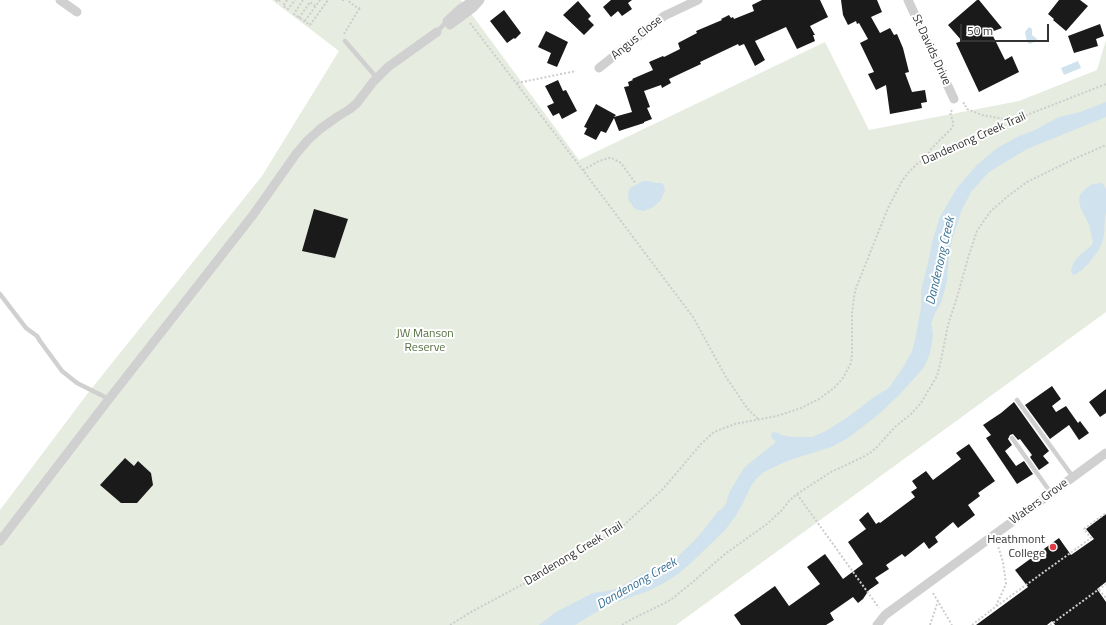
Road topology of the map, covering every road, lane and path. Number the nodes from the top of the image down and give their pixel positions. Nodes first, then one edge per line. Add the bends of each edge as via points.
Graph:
1 (60, 0) edge
2 (276, 0) edge
3 (280, 0) edge
4 (287, 0) edge
5 (295, 0) edge
6 (303, 0) edge
7 (320, 0) edge
8 (328, 0) edge
9 (347, 0) edge
10 (352, 0) edge
11 (474, 0) edge
12 (480, 0) edge
13 (698, 0) edge
14 (908, 0) edge
15 (350, 3) junction
16 (316, 6) junction
17 (361, 6) dead end
18 (359, 10) junction
19 (77, 12) dead end
20 (464, 15) junction
21 (299, 18) junction
22 (305, 21) junction
23 (449, 23) junction
24 (437, 32) joint
25 (346, 41) dead end
26 (352, 48) junction
27 (600, 68) dead end
28 (576, 71) dead end
29 (377, 78) junction
30 (517, 83) junction
31 (1106, 84) edge
32 (954, 99) dead end
33 (964, 103) dead end
34 (950, 112) dead end
35 (1012, 121) junction
36 (1106, 145) edge
37 (926, 158) junction
38 (583, 170) junction
39 (636, 184) dead end
40 (0, 294) edge
41 (109, 399) junction
42 (1017, 400) dead end
43 (758, 419) junction
44 (1012, 438) dead end
45 (1106, 453) edge
46 (1073, 477) junction
47 (1051, 493) junction
48 (797, 494) junction
49 (1106, 513) edge
50 (0, 541) edge
51 (998, 546) dead end
52 (1106, 584) edge
53 (1099, 590) junction
54 (933, 593) dead end
55 (1106, 598) edge
56 (938, 601) junction
57 (990, 611) junction
58 (885, 615) junction
59 (1052, 624) edge
60 (450, 625) edge
61 (622, 625) edge
62 (877, 625) edge
63 (930, 625) edge
64 (952, 625) edge
65 (972, 625) edge

1 - 19 street
2 - 3 path
4 - 5 path via 283,6 288,9
6 - 21 path via 294,14
7 - 16 path
8 - 22 path via 310,25
9 - 15 path
10 - 15 path
11 - 23 street via 460,9
12 - 20 street
13 - 27 street, Angus Close via 664,16
14 - 32 street, St Davids Drive
15 - 18 path
16 - 21 path via 310,2
16 - 22 path
17 - 18 path
18 - 26 path via 344,33
20 - 23 street
20 - 30 path
21 - 22 path
23 - 24 lane
24 - 29 street via 388,67
25 - 26 lane
26 - 29 lane
28 - 30 path
29 - 41 street via 357,103 320,129 296,154 252,215
30 - 38 path
31 - 35 path, Dandenong Creek Trail
33 - 35 path via 967,109 982,115
34 - 37 path via 953,125 951,129 931,149
35 - 37 path, Dandenong Creek Trail
36 - 48 path via 1027,182 992,211 976,235 948,325 940,365 934,383 921,403 877,447
37 - 43 path, Dandenong Creek Trail via 902,181 888,208 856,288 852,314 851,363 843,378 829,392 810,404 777,416
38 - 39 path via 599,161 612,158 621,163
38 - 43 path via 693,317 726,377 747,408
40 - 41 lane via 26,328 37,336 62,371 77,383
41 - 50 street
42 - 46 lane
43 - 60 path, Dandenong Creek Trail via 721,429 709,436 657,495 610,535
44 - 47 lane
45 - 46 street, Waters Grove
46 - 47 street, Waters Grove
47 - 58 street, Waters Grove
48 - 58 path
48 - 61 path via 767,524 725,554 673,598
49 - 57 path via 1084,529 1091,538
51 - 57 path via 1006,584 997,605
52 - 53 path
53 - 55 path
53 - 59 path
54 - 56 path
56 - 63 path
56 - 64 path
57 - 65 path
58 - 62 street, Waters Grove

